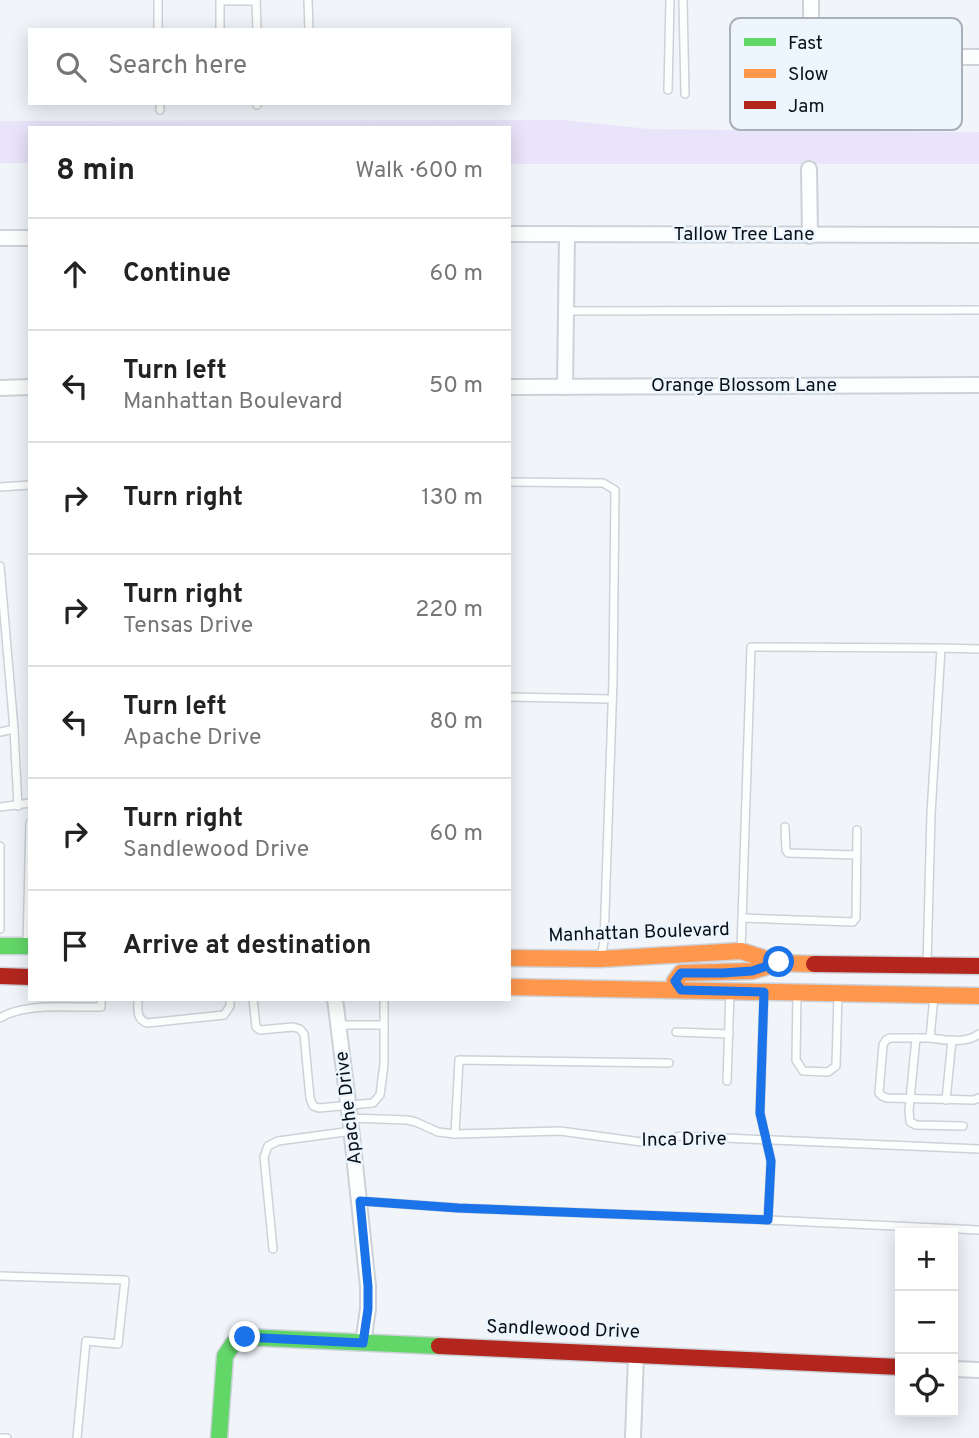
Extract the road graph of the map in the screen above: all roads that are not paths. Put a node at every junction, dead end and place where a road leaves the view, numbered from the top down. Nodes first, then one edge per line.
1 (158, 0) edge
2 (308, 0) edge
3 (670, 0) edge
4 (683, 0) edge
5 (811, 0) edge
6 (256, 1) edge
7 (811, 18) edge
8 (158, 28) edge
9 (220, 28) edge
10 (257, 28) edge
11 (309, 28) edge
12 (668, 90) dead end
13 (685, 94) dead end
14 (809, 169) dead end
15 (511, 234) edge
16 (567, 234) junction
17 (979, 235) edge
18 (810, 236) junction
19 (0, 238) edge
20 (28, 238) edge
21 (979, 310) edge
22 (566, 311) junction
23 (979, 385) edge
24 (28, 387) edge
25 (511, 387) edge
26 (565, 387) junction
27 (0, 388) edge
28 (511, 482) edge
29 (28, 485) edge
30 (0, 487) edge
31 (0, 566) edge
32 (941, 648) junction
33 (979, 649) edge
34 (511, 697) edge
35 (612, 699) junction
36 (14, 729) junction
37 (0, 732) edge
38 (28, 804) edge
39 (19, 806) junction
40 (0, 807) edge
41 (785, 827) dead end
42 (857, 830) dead end
43 (0, 846) edge
44 (856, 855) junction
45 (742, 918) junction
46 (0, 929) edge
47 (0, 946) edge
48 (28, 946) edge
49 (741, 951) junction
50 (511, 958) edge
51 (600, 959) junction
52 (779, 962) junction
53 (927, 965) junction
54 (979, 966) edge
55 (0, 976) edge
56 (28, 977) edge
57 (511, 981) edge
58 (511, 987) edge
59 (681, 990) junction
60 (730, 991) junction
61 (764, 992) junction
62 (797, 993) junction
63 (838, 993) junction
64 (934, 995) junction
65 (979, 996) edge
66 (101, 1001) edge
67 (138, 1001) edge
68 (230, 1001) edge
69 (253, 1001) edge
70 (335, 1001) edge
71 (384, 1001) edge
72 (0, 1018) edge
73 (338, 1025) junction
74 (384, 1025) junction
75 (677, 1032) dead end
76 (729, 1034) junction
77 (979, 1034) edge
78 (916, 1038) junction
79 (930, 1038) junction
80 (953, 1040) junction
81 (669, 1063) dead end
82 (727, 1081) dead end
83 (979, 1098) edge
84 (911, 1099) junction
85 (946, 1100) junction
86 (350, 1118) junction
87 (963, 1126) dead end
88 (455, 1134) junction
89 (766, 1140) junction
90 (979, 1149) edge
91 (360, 1201) junction
92 (768, 1220) junction
93 (979, 1230) edge
94 (273, 1249) dead end
95 (0, 1276) edge
96 (363, 1343) junction
97 (636, 1355) junction
98 (895, 1367) edge
99 (958, 1369) edge
100 (979, 1370) edge
101 (0, 1438) edge
102 (7, 1438) edge
103 (77, 1438) edge
104 (219, 1438) edge
105 (633, 1438) edge

1 - 8 lane
2 - 11 lane
3 - 12 lane
4 - 13 lane
5 - 7 street
6 - 9 lane
6 - 10 lane
14 - 18 street
15 - 16 street, Tallow Tree Lane
16 - 18 street, Tallow Tree Lane
16 - 22 street
17 - 18 street, Tallow Tree Lane
19 - 20 street
21 - 22 lane
22 - 26 street
23 - 26 street, Orange Blossom Lane
24 - 27 street
25 - 26 street, Orange Blossom Lane
28 - 35 lane
29 - 30 lane
31 - 36 lane
32 - 33 lane
32 - 45 lane
32 - 53 lane
34 - 35 lane
35 - 51 lane
36 - 37 lane
36 - 39 lane
38 - 39 lane
39 - 40 lane
41 - 44 lane
42 - 44 lane
43 - 46 lane
44 - 45 lane
45 - 49 lane
47 - 48 street
49 - 51 street, Manhattan Boulevard
49 - 52 street, Manhattan Boulevard
50 - 51 street, Manhattan Boulevard
51 - 57 street
52 - 53 street, Manhattan Boulevard
52 - 59 street
53 - 54 street, Manhattan Boulevard
53 - 64 street
55 - 56 street
58 - 59 street
59 - 60 street
60 - 61 street
60 - 76 lane
61 - 62 street
61 - 89 lane
62 - 63 street
62 - 63 lane
63 - 64 street
64 - 65 street
64 - 79 lane
66 - 72 lane
67 - 68 lane
69 - 86 lane
70 - 73 street, Apache Drive
71 - 74 lane
73 - 74 lane
73 - 86 street, Apache Drive
74 - 86 lane
75 - 76 lane
76 - 82 lane
77 - 80 lane
78 - 79 lane
78 - 84 lane
78 - 84 lane
79 - 80 lane
80 - 85 lane
81 - 88 lane
83 - 85 lane
84 - 85 lane
84 - 87 lane
86 - 88 lane, Inca Drive
86 - 91 street, Apache Drive
86 - 94 lane
88 - 89 lane, Inca Drive
89 - 90 lane, Inca Drive
89 - 92 lane
91 - 92 lane
91 - 96 street, Apache Drive
92 - 93 lane
95 - 103 lane
96 - 97 street, Sandlewood Drive
96 - 104 street, Sandlewood Drive
97 - 98 street, Sandlewood Drive
97 - 105 street
99 - 100 street
101 - 102 lane

